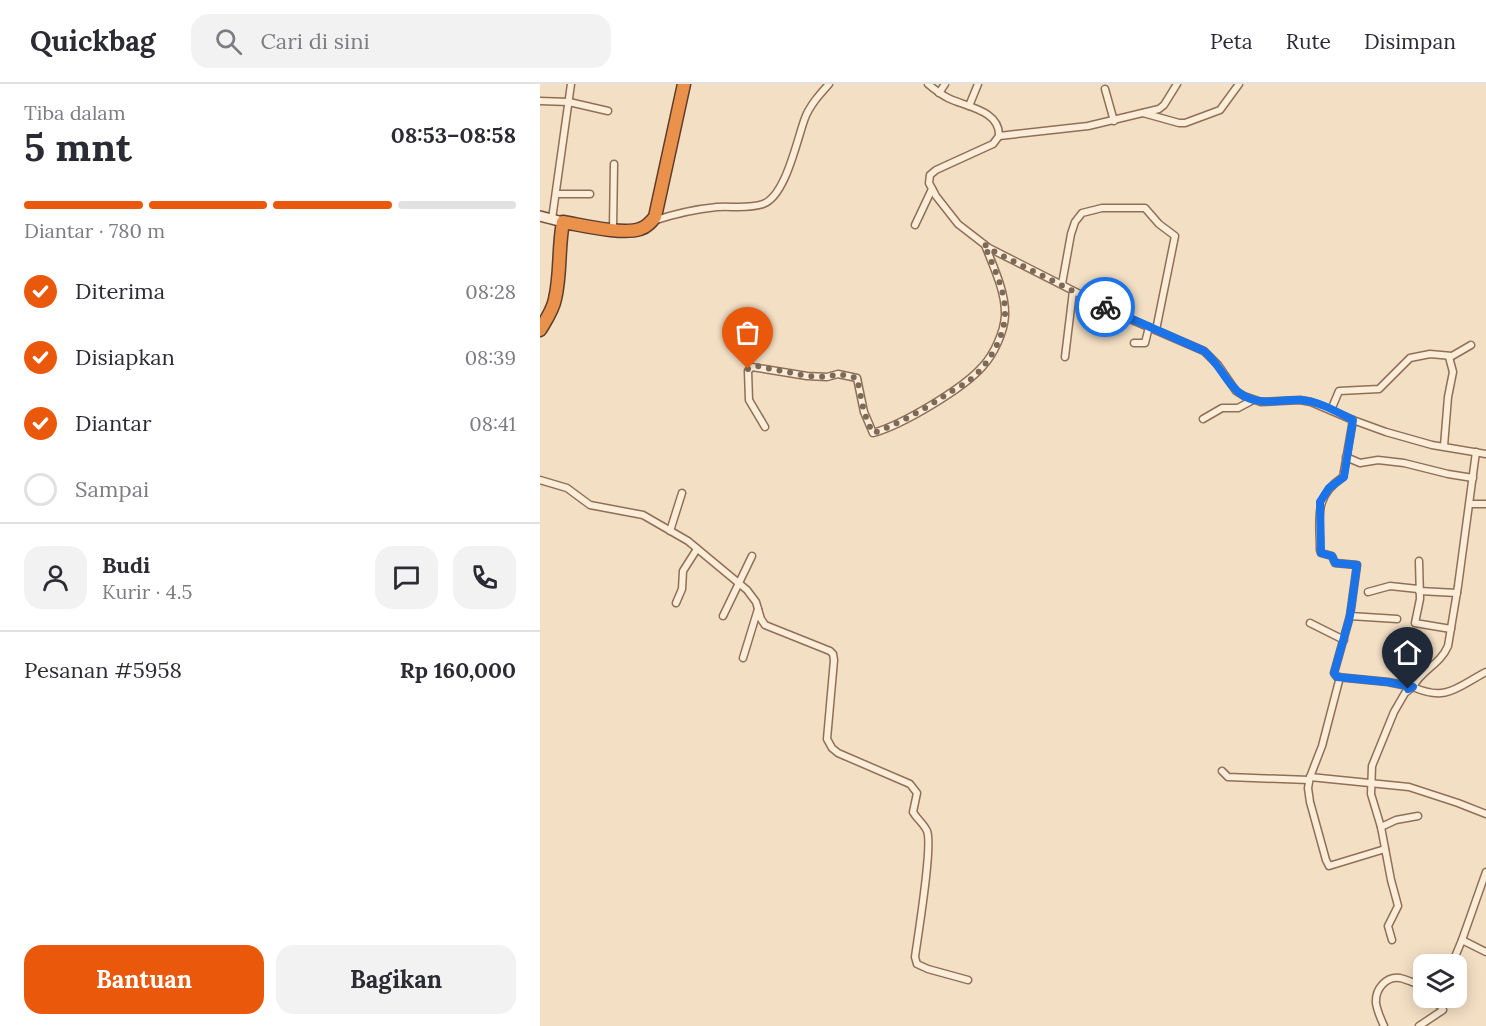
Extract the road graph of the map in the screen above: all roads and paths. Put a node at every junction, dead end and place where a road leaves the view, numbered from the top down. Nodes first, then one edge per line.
1 (572, 84) edge
2 (684, 84) edge
3 (829, 84) edge
4 (928, 84) edge
5 (945, 84) edge
6 (978, 84) edge
7 (1177, 84) edge
8 (1239, 84) edge
9 (1105, 89) dead end
10 (939, 93) junction
11 (540, 101) edge
12 (569, 102) junction
13 (969, 106) junction
14 (608, 111) dead end
15 (1142, 112) junction
16 (1114, 121) junction
17 (999, 136) junction
18 (614, 164) dead end
19 (932, 189) junction
20 (556, 194) junction
21 (590, 194) dead end
22 (540, 216) edge
23 (557, 221) junction
24 (651, 222) junction
25 (915, 225) dead end
26 (618, 230) junction
27 (984, 244) junction
28 (1062, 284) junction
29 (1073, 291) junction
30 (1149, 327) junction
31 (540, 330) edge
32 (1156, 330) junction
33 (1134, 343) dead end
34 (1471, 345) dead end
35 (1065, 357) dead end
36 (1449, 357) junction
37 (1253, 400) junction
38 (1331, 410) junction
39 (1203, 419) dead end
40 (1353, 420) junction
41 (765, 427) dead end
42 (1444, 446) junction
43 (1476, 452) junction
44 (1486, 454) edge
45 (1346, 457) junction
46 (1473, 478) junction
47 (540, 480) edge
48 (682, 493) dead end
49 (1470, 504) junction
50 (1486, 504) edge
51 (670, 531) junction
52 (698, 549) junction
53 (752, 556) dead end
54 (1419, 561) dead end
55 (740, 584) junction
56 (1419, 590) junction
57 (1368, 592) dead end
58 (1457, 593) junction
59 (676, 603) dead end
60 (758, 608) junction
61 (723, 616) dead end
62 (1350, 616) junction
63 (1397, 619) dead end
64 (1310, 623) dead end
65 (1451, 629) junction
66 (1344, 640) junction
67 (743, 658) dead end
68 (1486, 672) edge
69 (1340, 677) junction
70 (1413, 687) junction
71 (1222, 771) dead end
72 (1310, 778) junction
73 (1371, 782) junction
74 (1486, 814) edge
75 (1419, 816) dead end
76 (1381, 827) junction
77 (1385, 849) junction
78 (1486, 872) edge
79 (1392, 940) dead end
80 (1462, 940) junction
81 (1486, 952) edge
82 (1456, 954) edge
83 (968, 980) dead end
84 (1413, 982) edge
85 (1442, 1008) edge
86 (1384, 1026) edge
87 (1419, 1026) edge

1 - 12 street
2 - 24 highway
3 - 24 street
4 - 10 street
5 - 10 street
6 - 13 street
7 - 15 street
8 - 15 street
9 - 16 street
10 - 13 street
11 - 12 street
12 - 14 street
12 - 20 street
13 - 17 street
15 - 16 street
16 - 17 street
17 - 19 street
18 - 26 street
19 - 25 street
19 - 27 street
20 - 21 street
20 - 23 street
22 - 23 main road
23 - 26 highway
23 - 31 highway
24 - 26 highway
27 - 28 street
27 - 41 street
28 - 29 street
28 - 32 street
29 - 30 street
29 - 35 street
30 - 32 street
30 - 33 street
32 - 37 street
34 - 36 street
36 - 38 street
36 - 42 street
37 - 38 street
37 - 39 street
38 - 40 street
40 - 42 street
40 - 45 street
42 - 43 street
43 - 44 street
43 - 46 street
45 - 46 street
45 - 62 street
46 - 49 street
47 - 51 street
48 - 51 street
49 - 50 street
49 - 58 street
51 - 52 street
52 - 55 street
52 - 59 street
53 - 55 street
54 - 56 street
55 - 60 street
55 - 61 street
56 - 57 street
56 - 58 street
56 - 65 street
58 - 65 street
60 - 67 street
60 - 83 street
62 - 63 street
62 - 66 street
64 - 66 street
65 - 70 street
66 - 69 street
68 - 70 street
69 - 70 street
69 - 72 street
70 - 73 street
71 - 72 street
72 - 73 street
72 - 77 street
73 - 74 street
73 - 76 street
75 - 76 street
76 - 77 street
77 - 79 street
78 - 80 street
80 - 81 street
80 - 82 street
84 - 86 street
85 - 87 street

